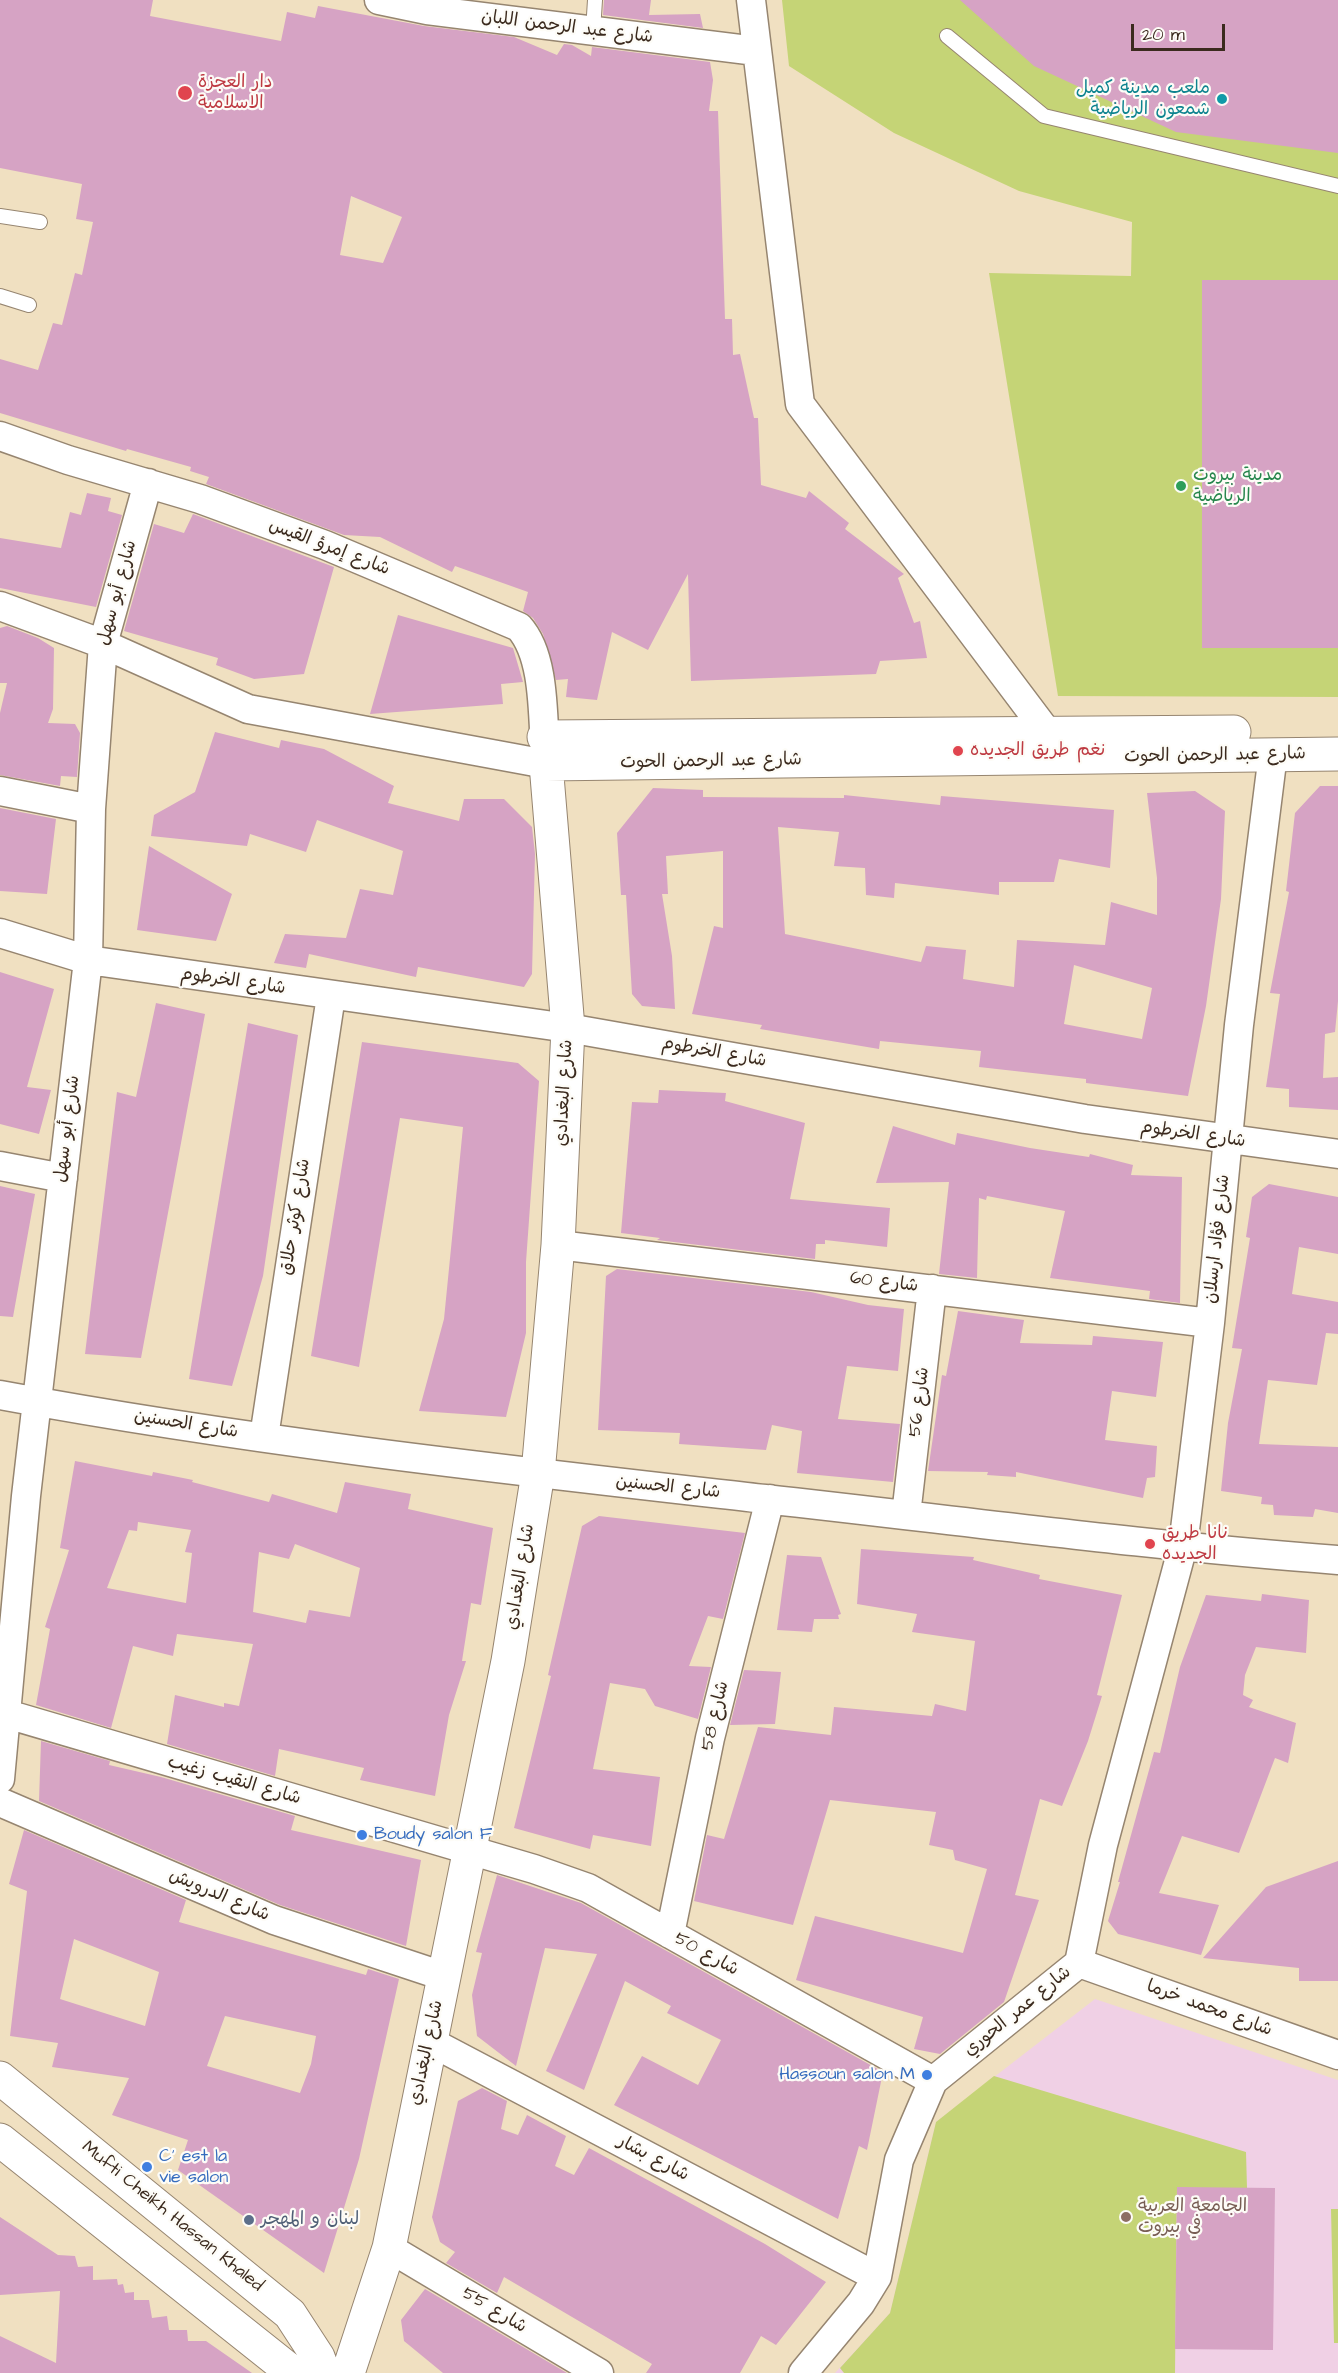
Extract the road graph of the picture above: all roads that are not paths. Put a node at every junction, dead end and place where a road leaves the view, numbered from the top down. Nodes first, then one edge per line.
1 (379, 0) edge
2 (595, 0) edge
3 (751, 0) edge
4 (593, 31) junction
5 (947, 36) dead end
6 (756, 51) junction
7 (1338, 186) edge
8 (0, 216) edge
9 (40, 222) dead end
10 (0, 296) edge
11 (29, 305) dead end
12 (0, 436) edge
13 (148, 483) junction
14 (0, 606) edge
15 (103, 644) junction
16 (1338, 731) edge
17 (1058, 746) junction
18 (545, 751) junction
19 (1273, 754) junction
20 (1338, 754) edge
21 (0, 790) edge
22 (91, 809) junction
23 (0, 933) edge
24 (88, 960) junction
25 (331, 996) junction
26 (568, 1028) junction
27 (1228, 1140) junction
28 (1338, 1154) edge
29 (0, 1166) edge
30 (63, 1178) junction
31 (558, 1245) junction
32 (932, 1289) junction
33 (1210, 1323) junction
34 (0, 1395) edge
35 (37, 1402) junction
36 (264, 1437) junction
37 (537, 1473) junction
38 (770, 1499) junction
39 (906, 1515) junction
40 (1183, 1546) junction
41 (1338, 1560) edge
42 (2, 1713) edge
43 (0, 1779) edge
44 (0, 1802) edge
45 (469, 1850) junction
46 (669, 1934) junction
47 (1079, 1963) junction
48 (443, 1976) junction
49 (429, 2041) junction
50 (1338, 2055) edge
51 (0, 2078) edge
52 (933, 2081) junction
53 (0, 2140) edge
54 (389, 2248) junction
55 (877, 2277) junction
56 (293, 2373) edge
57 (324, 2373) edge
58 (348, 2373) edge
59 (599, 2373) edge
60 (803, 2373) edge

1 - 4 street, شارع عبد الرحمن اللبان
2 - 4 lane
3 - 6 street
4 - 6 street, شارع عبد الرحمن اللبان
5 - 7 lane
6 - 17 street
8 - 9 lane
10 - 11 lane
12 - 13 street, شارع إمرؤ القيس
13 - 15 street, شارع أبو سهل
13 - 18 street, شارع إمرؤ القيس
14 - 15 street, شارع عبد الرحمن الحوت
15 - 18 street, شارع عبد الرحمن الحوت
15 - 22 street, شارع أبو سهل
16 - 17 street, شارع عبد الرحمن الحوت
17 - 18 street, شارع عبد الرحمن الحوت
17 - 19 street, شارع عبد الرحمن الحوت
18 - 26 street, شارع البغدادي
19 - 20 street, شارع عبد الرحمن الحوت
19 - 27 street, شارع فؤاد ارسلان
21 - 22 street
22 - 24 street, شارع أبو سهل
23 - 24 street, شارع الخرطوم
24 - 25 street, شارع الخرطوم
24 - 30 street, شارع أبو سهل
25 - 26 street, شارع الخرطوم
25 - 36 street, شارع كوثر حلاق
26 - 27 street, شارع الخرطوم
26 - 31 street, شارع البغدادي
27 - 28 street, شارع الخرطوم
27 - 33 street, شارع فؤاد ارسلان
29 - 30 street
30 - 35 street, شارع أبو سهل
31 - 32 street, شارع 60
31 - 37 street, شارع البغدادي
32 - 33 street, شارع 60
32 - 39 street, شارع 56
33 - 40 street, شارع فؤاد ارسلان
34 - 35 street, شارع الحسنين
35 - 36 street, شارع الحسنين
35 - 42 street, شارع أبو سهل
36 - 37 street, شارع الحسنين
37 - 38 street, شارع الحسنين
37 - 45 street, شارع البغدادي
38 - 39 street, شارع الحسنين
38 - 46 street, شارع 58
39 - 40 street, شارع الحسنين
40 - 41 street, شارع الحسنين
40 - 47 street, شارع عمر الحوري
42 - 43 street, شارع أبو سهل
42 - 45 street, شارع النقيب زغيب
44 - 48 street, شارع الدرويش
45 - 46 street, شارع 50
45 - 48 street, شارع البغدادي
46 - 52 street, شارع 50
47 - 50 street, شارع محمد خرما
47 - 52 street, شارع عمر الحوري
48 - 49 street, شارع البغدادي
49 - 54 street, شارع البغدادي
49 - 55 street, شارع بشار
51 - 57 street, Mufti Cheikh Hassan Khaled
52 - 55 street, شارع عمر الحوري
53 - 56 street
54 - 58 street, شارع البغدادي
54 - 59 street, شارع 55
55 - 60 street, شارع عمر الحوري

